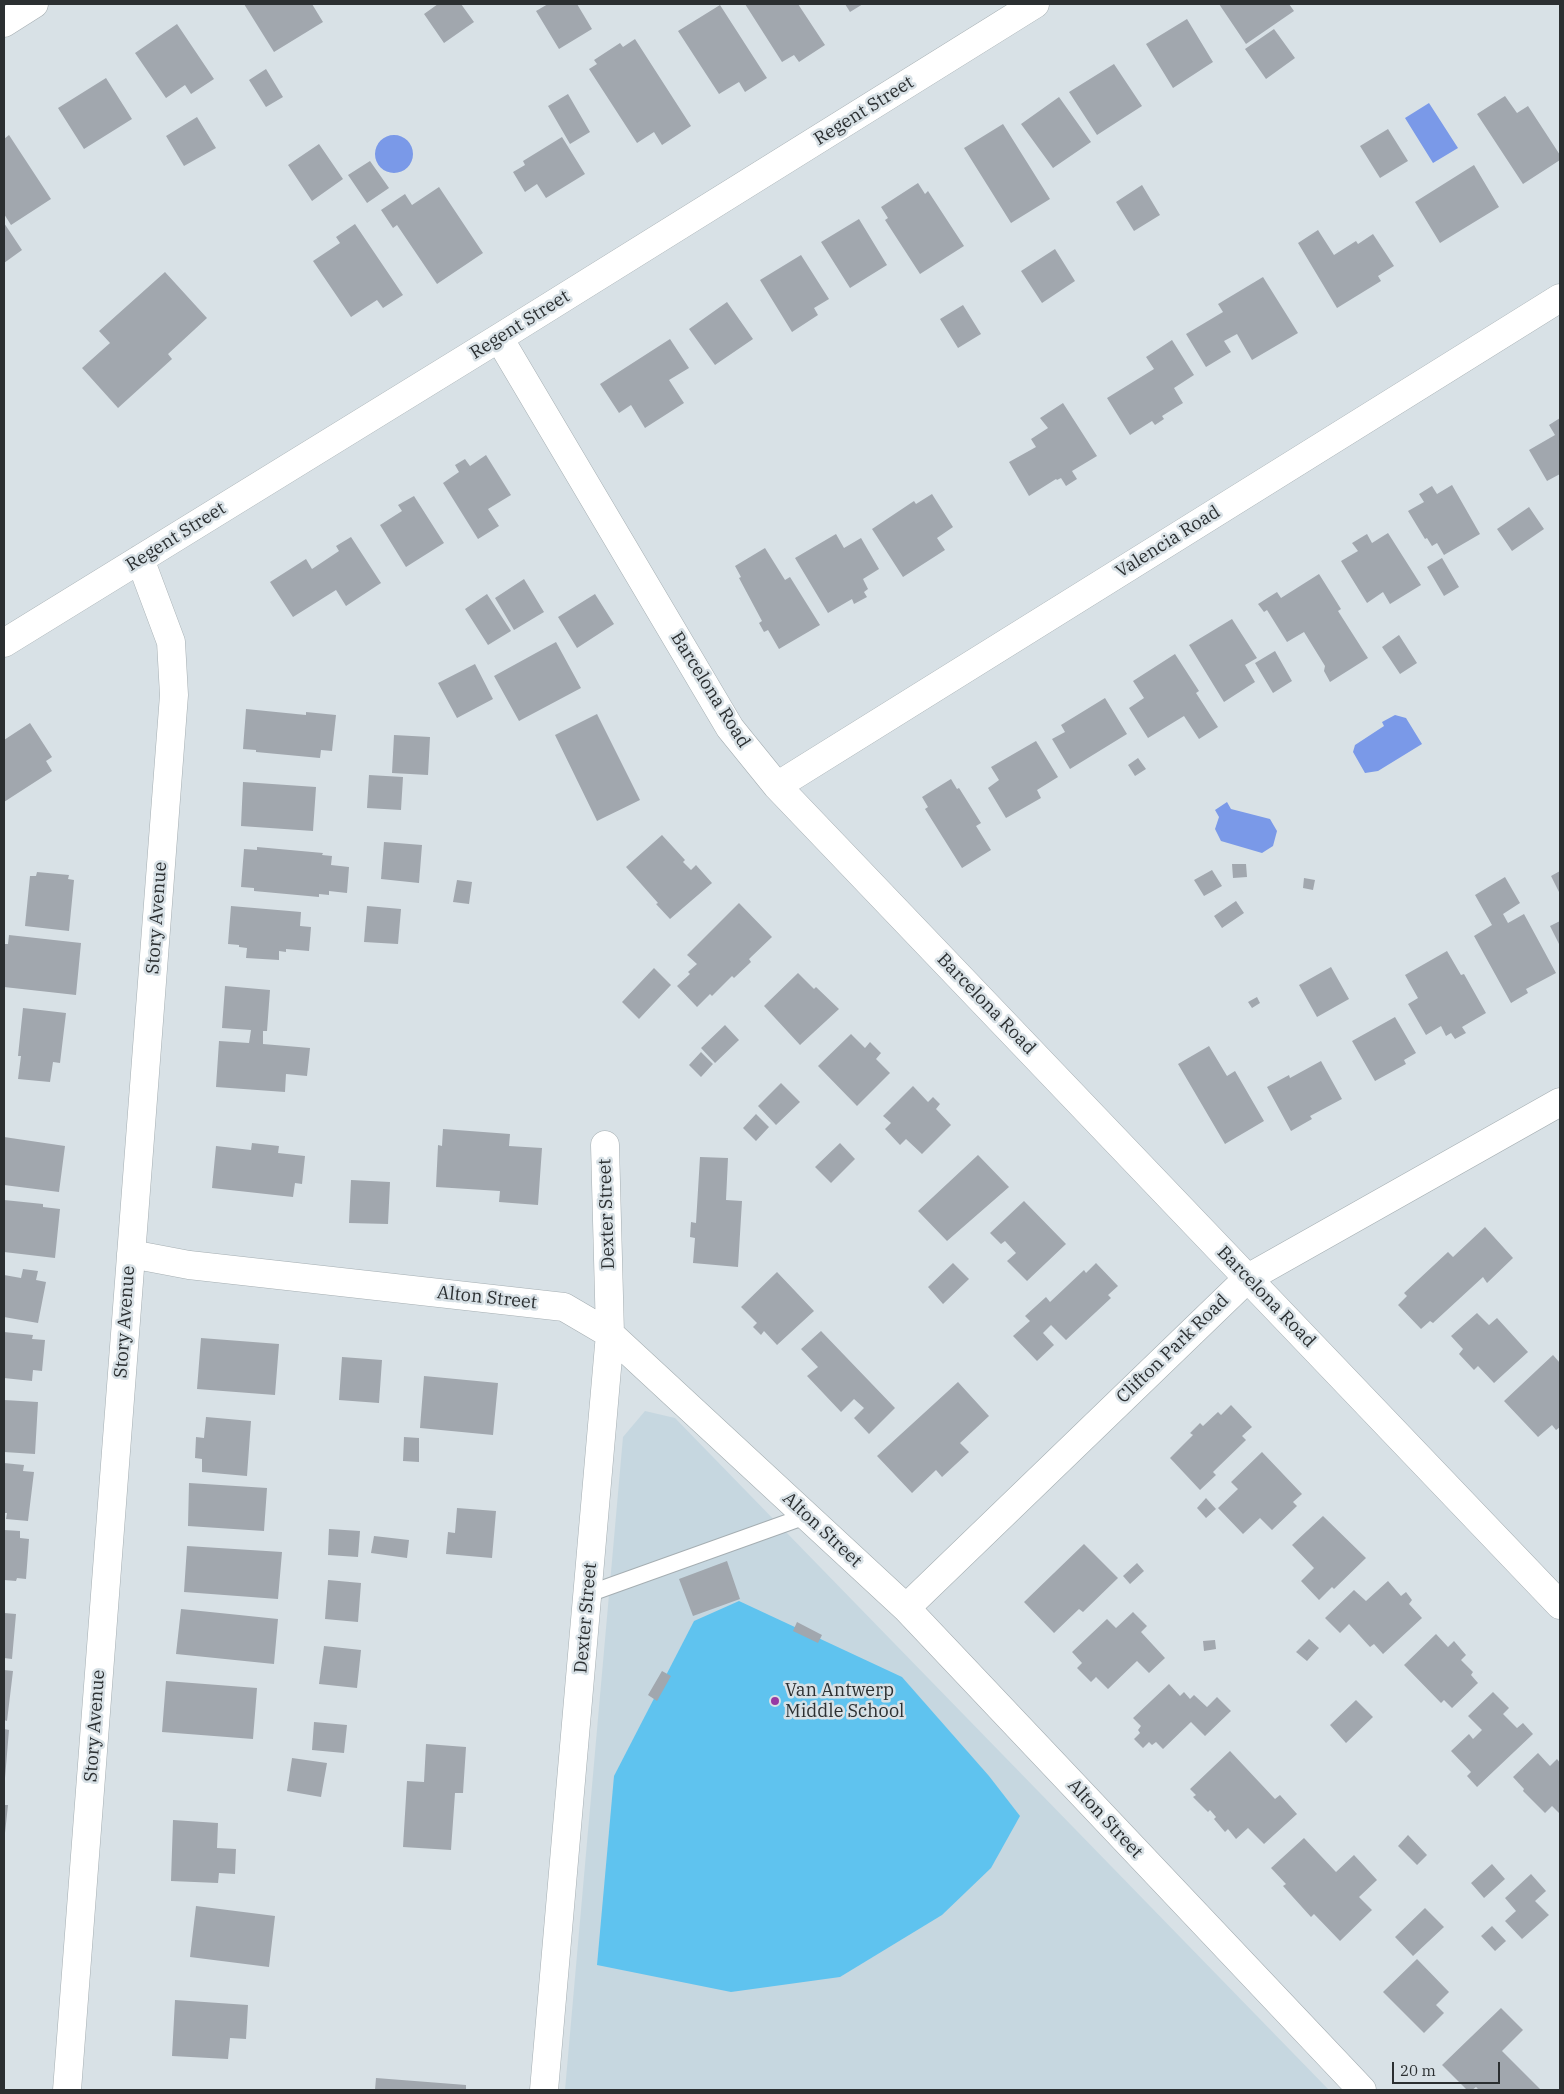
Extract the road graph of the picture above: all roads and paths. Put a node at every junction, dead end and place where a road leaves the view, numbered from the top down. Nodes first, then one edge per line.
1 (34, 4) edge
2 (1036, 4) edge
3 (4, 23) edge
4 (1560, 298) edge
5 (499, 338) junction
6 (140, 559) junction
7 (4, 643) edge
8 (777, 786) junction
9 (1560, 1102) edge
10 (605, 1145) dead end
11 (131, 1254) junction
12 (1248, 1278) junction
13 (610, 1334) junction
14 (806, 1516) junction
15 (588, 1594) junction
16 (1560, 1605) edge
17 (906, 1608) junction
18 (67, 2090) edge
19 (544, 2090) edge
20 (1362, 2090) edge

1 - 3 street
2 - 5 street, Regent Street
4 - 8 street, Valencia Road
5 - 6 street, Regent Street
5 - 8 street, Barcelona Road
6 - 7 street, Regent Street
6 - 11 street, Story Avenue
8 - 12 street, Barcelona Road
9 - 12 street, Clifton Park Road
10 - 13 street, Dexter Street
11 - 13 street, Alton Street
11 - 18 street, Story Avenue
12 - 16 street, Barcelona Road
12 - 17 street, Clifton Park Road
13 - 14 street, Alton Street
13 - 15 street, Dexter Street
14 - 15 lane
14 - 17 street, Alton Street
15 - 19 street, Dexter Street
17 - 20 street, Alton Street

